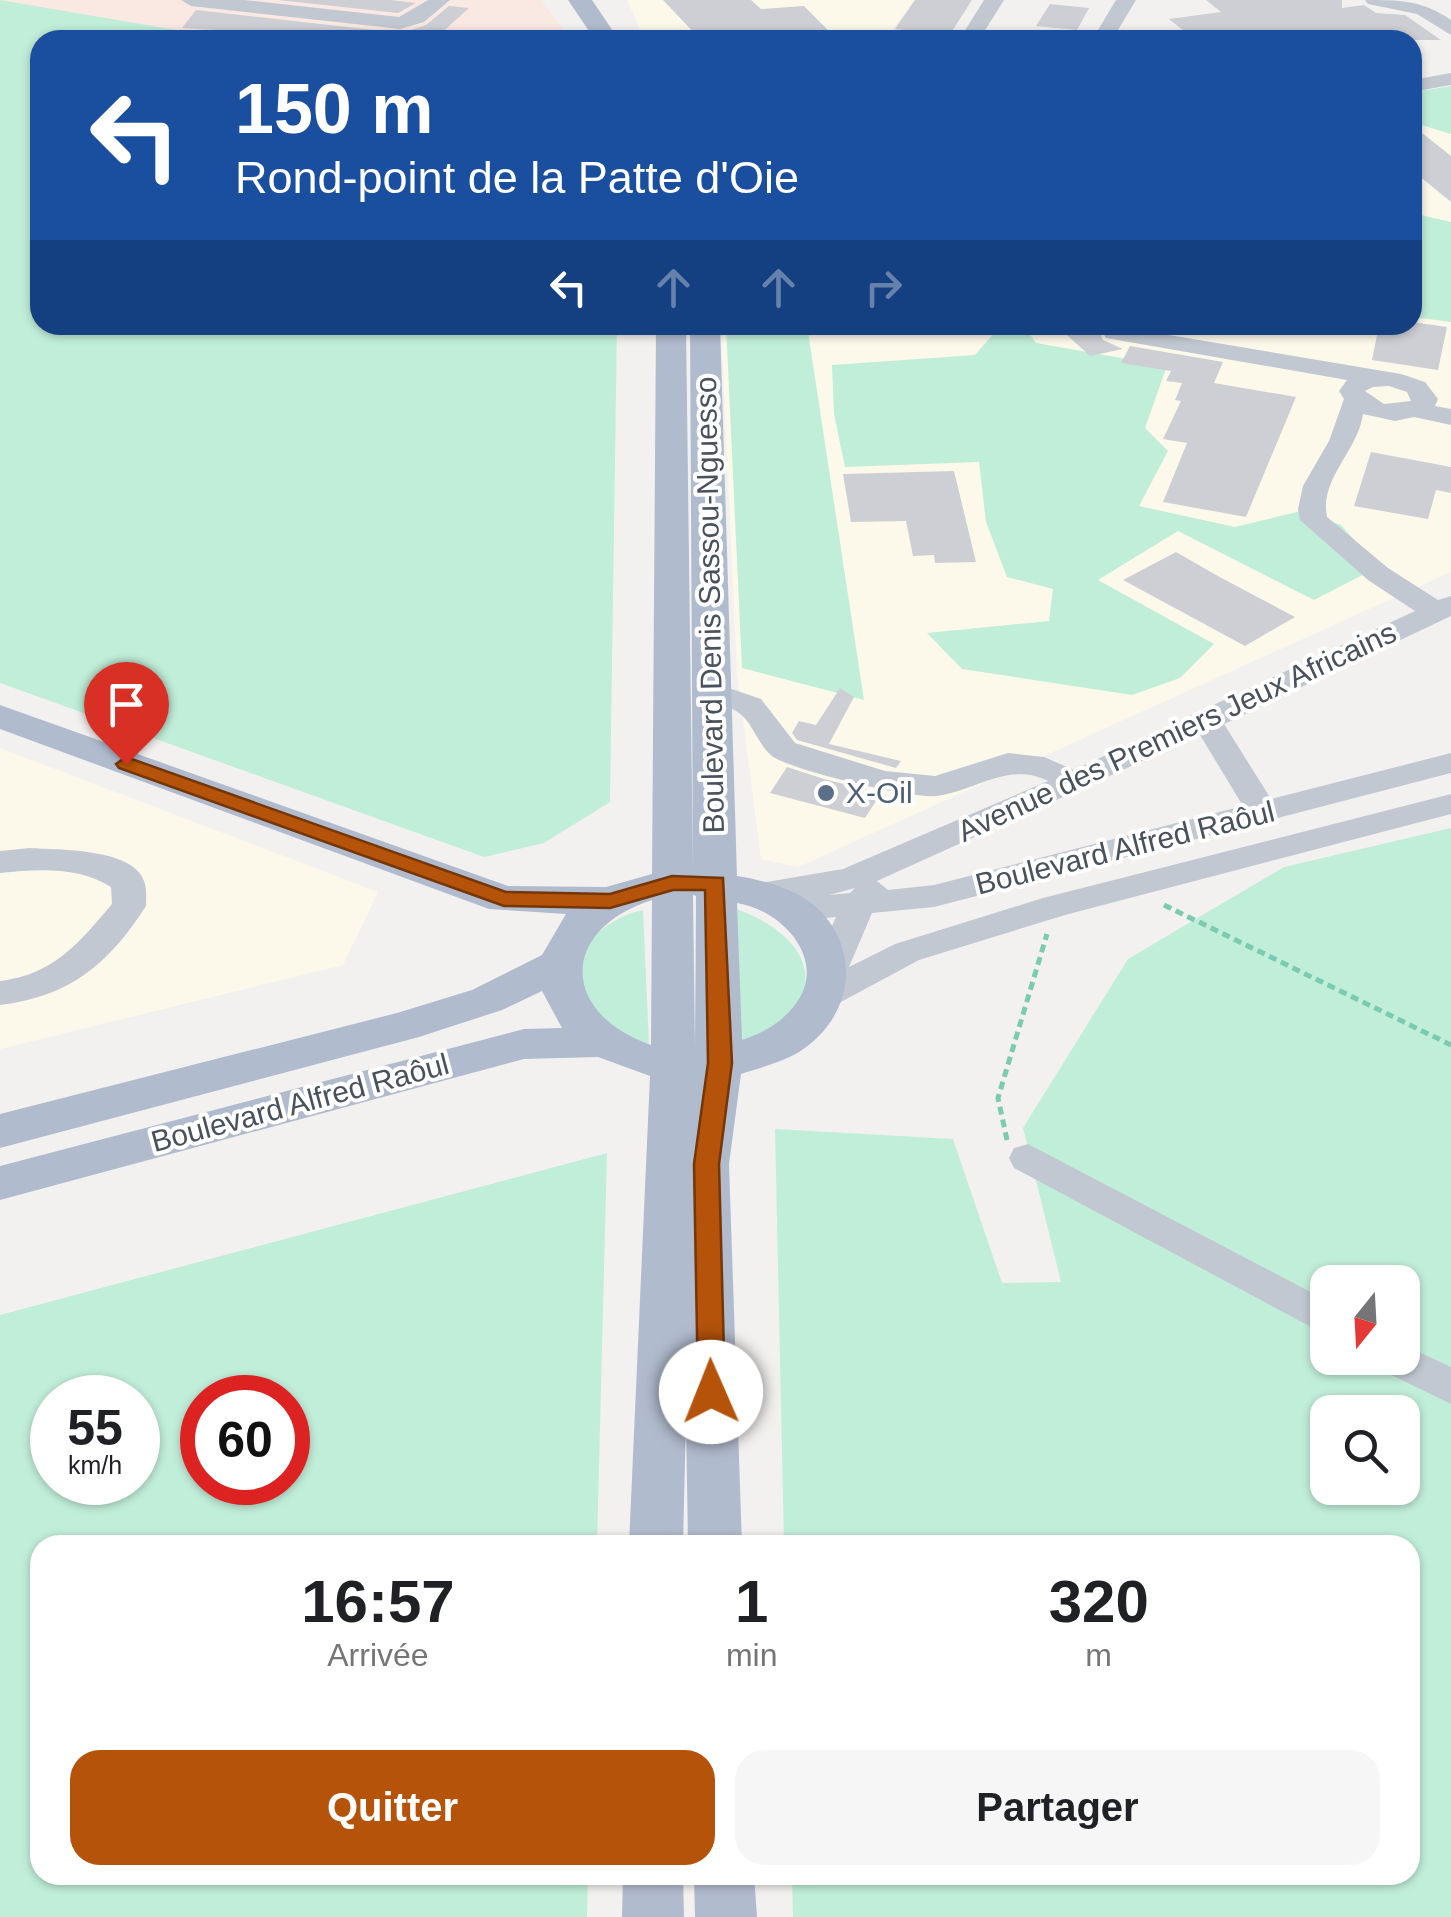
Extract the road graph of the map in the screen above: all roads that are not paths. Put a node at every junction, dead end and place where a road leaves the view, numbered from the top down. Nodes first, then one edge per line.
1 (191, 0) edge
2 (440, 0) edge
3 (580, 0) edge
4 (608, 0) edge
5 (994, 0) edge
6 (1126, 0) edge
7 (1375, 0) edge
8 (1451, 29) edge
9 (600, 30) edge
10 (628, 30) edge
11 (975, 30) edge
12 (1108, 30) edge
13 (1451, 79) edge
14 (1422, 84) edge
15 (671, 335) edge
16 (705, 335) edge
17 (1126, 335) edge
18 (1270, 360) junction
19 (1380, 378) junction
20 (1356, 400) junction
21 (1405, 412) junction
22 (1451, 417) edge
23 (1347, 430) junction
24 (1443, 609) edge
25 (714, 692) junction
26 (0, 716) edge
27 (1207, 722) junction
28 (1451, 764) edge
29 (1074, 782) junction
30 (1451, 804) edge
31 (1264, 813) junction
32 (903, 857) junction
33 (0, 862) edge
34 (672, 883) junction
35 (716, 883) junction
36 (504, 899) junction
37 (610, 901) junction
38 (778, 902) junction
39 (859, 904) junction
40 (562, 954) junction
41 (829, 981) junction
42 (0, 993) edge
43 (603, 1042) junction
44 (720, 1063) junction
45 (673, 1064) junction
46 (0, 1131) edge
47 (1028, 1158) road end
48 (0, 1183) edge
49 (1310, 1310) edge
50 (1420, 1371) edge
51 (1451, 1387) edge
52 (656, 1535) edge
53 (715, 1535) edge
54 (653, 1885) edge
55 (724, 1885) edge
56 (653, 1917) edge
57 (726, 1917) edge

1 - 2 street
3 - 9 main road
4 - 10 main road
5 - 11 street
6 - 12 street
7 - 8 street
13 - 14 street
15 - 34 main road, Boulevard Denis Sassou-Nguesso
16 - 25 main road, Boulevard Denis Sassou-Nguesso
17 - 18 street
18 - 19 street
18 - 20 street
19 - 20 street
19 - 21 street
20 - 21 street
20 - 23 street
21 - 22 street
21 - 23 street
23 - 24 street
24 - 27 street, Avenue des Premiers Jeux Africains
25 - 29 street
25 - 35 main road, Boulevard Denis Sassou-Nguesso
26 - 36 main road
27 - 29 street, Avenue des Premiers Jeux Africains
27 - 31 street
28 - 31 street, Boulevard Alfred Raôul
29 - 32 street, Avenue des Premiers Jeux Africains
30 - 41 street, Boulevard Alfred Raôul
31 - 39 street, Boulevard Alfred Raôul
32 - 38 street, Avenue des Premiers Jeux Africains
32 - 39 street, Avenue des Premiers Jeux Africains
33 - 42 street
34 - 35 main road
34 - 37 main road
34 - 45 main road, Boulevard Denis Sassou-Nguesso
35 - 38 main road
35 - 44 main road, Boulevard Denis Sassou-Nguesso
36 - 37 main road
36 - 40 main road
37 - 40 main road, Boulevard Alfred Raôul
38 - 39 street, Boulevard Alfred Raôul
38 - 41 main road
39 - 41 street, Avenue des Premiers Jeux Africains
40 - 43 main road
40 - 46 main road, Boulevard Alfred Raôul
41 - 44 main road
43 - 45 main road
43 - 48 main road, Boulevard Alfred Raôul
44 - 45 main road
44 - 53 main road, Boulevard Denis Sassou-Nguesso
45 - 52 main road, Boulevard Denis Sassou-Nguesso
47 - 49 street
50 - 51 street
54 - 56 main road
55 - 57 main road

